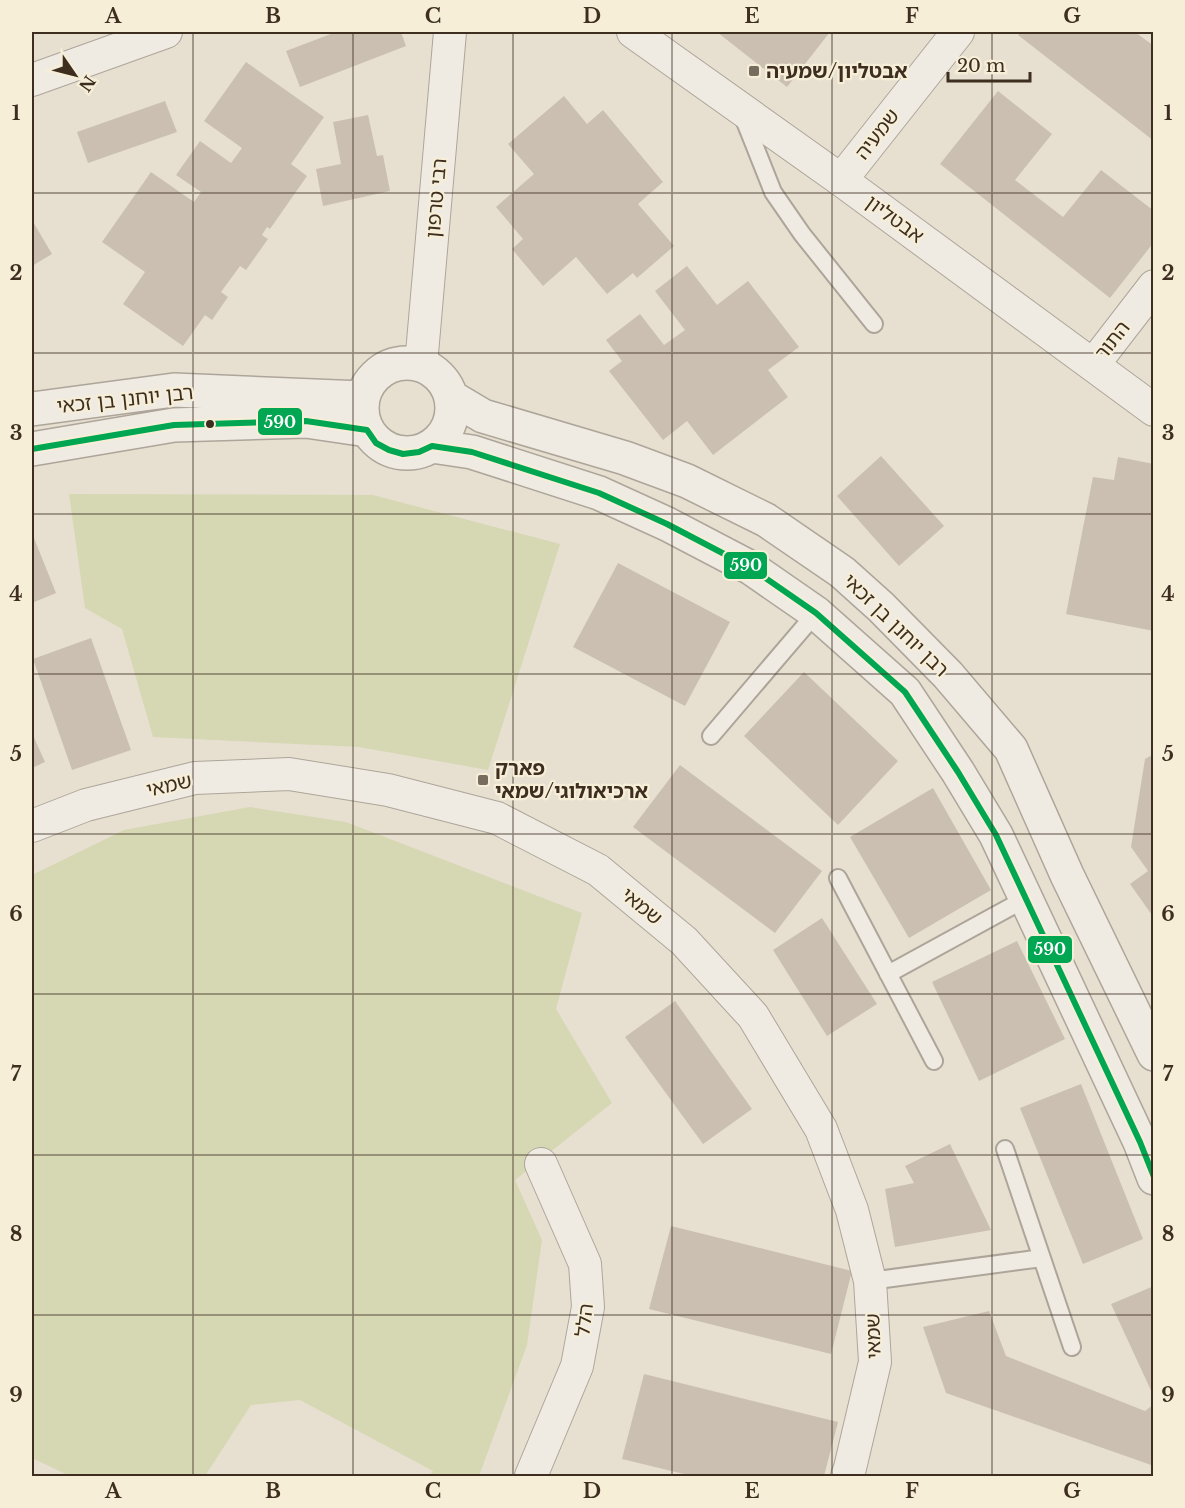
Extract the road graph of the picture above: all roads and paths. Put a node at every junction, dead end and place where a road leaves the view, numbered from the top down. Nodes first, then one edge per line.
1 (166, 32) edge
2 (450, 32) edge
3 (633, 32) edge
4 (958, 32) edge
5 (32, 80) edge
6 (740, 107) junction
7 (841, 180) junction
8 (1154, 286) edge
9 (874, 324) dead end
10 (421, 365) junction
11 (1093, 365) junction
12 (451, 397) junction
13 (362, 398) junction
14 (32, 409) edge
15 (1154, 410) edge
16 (367, 430) junction
17 (432, 446) junction
18 (32, 449) edge
19 (816, 613) junction
20 (711, 736) dead end
21 (32, 826) edge
22 (838, 878) dead end
23 (1025, 899) junction
24 (888, 974) junction
25 (1154, 1054) edge
26 (934, 1061) dead end
27 (1147, 1138) edge
28 (1005, 1149) dead end
29 (541, 1164) dead end
30 (1154, 1178) edge
31 (1042, 1258) junction
32 (870, 1281) junction
33 (1072, 1347) dead end
34 (531, 1476) edge
35 (847, 1476) edge

1 - 5 street
2 - 10 street, רבי טרפון
3 - 6 street, אבטליון
4 - 7 street, שמעיה
6 - 7 street, אבטליון
6 - 9 lane
7 - 11 street, אבטליון
8 - 11 street, התור
10 - 12 street
10 - 13 street
11 - 15 street, אבטליון
12 - 17 street
12 - 25 street, רבן יוחנן בן זכאי
13 - 14 street, רבן יוחנן בן זכאי
13 - 16 street
16 - 17 street
16 - 18 street, רבן יוחנן בן זכאי
17 - 19 street
19 - 20 lane
19 - 23 street
21 - 32 street, שמאי
22 - 24 lane
23 - 24 lane
23 - 27 street
24 - 26 lane
27 - 30 street
28 - 31 lane
29 - 34 street, הלל
31 - 32 lane
31 - 33 lane
32 - 35 street, שמאי

